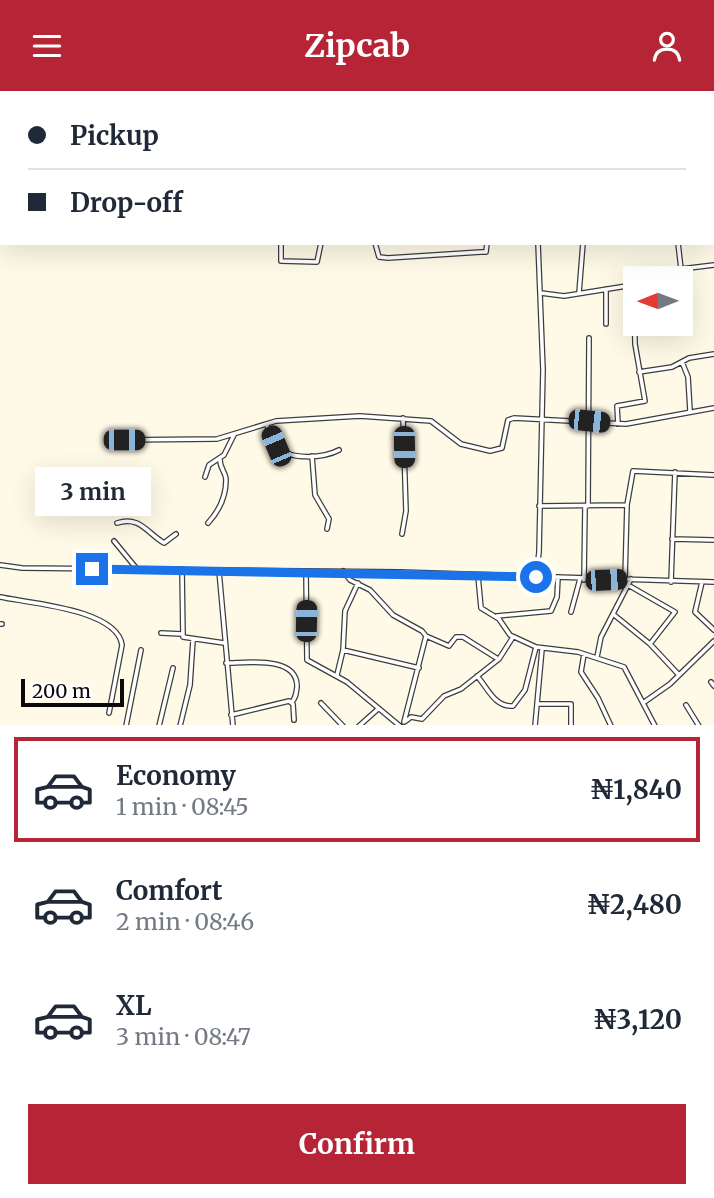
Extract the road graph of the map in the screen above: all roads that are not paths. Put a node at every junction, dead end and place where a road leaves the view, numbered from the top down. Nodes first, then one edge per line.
1 (281, 245) edge
2 (321, 245) edge
3 (376, 245) edge
4 (487, 245) edge
5 (538, 245) edge
6 (583, 245) edge
7 (677, 245) edge
8 (714, 265) edge
9 (681, 266) edge
10 (693, 268) edge
11 (623, 287) edge
12 (606, 289) junction
13 (541, 293) junction
14 (577, 294) junction
15 (606, 324) dead end
16 (636, 336) edge
17 (589, 338) dead end
18 (714, 354) edge
19 (682, 362) junction
20 (639, 372) junction
21 (714, 408) edge
22 (690, 411) junction
23 (403, 418) junction
24 (543, 419) junction
25 (589, 421) junction
26 (618, 424) junction
27 (267, 425) junction
28 (234, 435) junction
29 (118, 440) dead end
30 (340, 450) dead end
31 (312, 456) junction
32 (220, 458) junction
33 (675, 472) junction
34 (714, 475) edge
35 (205, 477) dead end
36 (627, 505) junction
37 (539, 506) junction
38 (587, 506) junction
39 (117, 523) dead end
40 (208, 523) dead end
41 (327, 529) dead end
42 (176, 534) dead end
43 (402, 534) dead end
44 (672, 539) junction
45 (714, 540) edge
46 (114, 541) dead end
47 (0, 565) edge
48 (137, 569) junction
49 (182, 569) junction
50 (219, 571) junction
51 (343, 571) junction
52 (306, 572) junction
53 (478, 576) junction
54 (536, 577) junction
55 (558, 577) junction
56 (625, 579) junction
57 (631, 579) junction
58 (582, 580) junction
59 (671, 582) junction
60 (702, 582) junction
61 (714, 582) edge
62 (358, 583) junction
63 (628, 585) junction
64 (0, 597) edge
65 (571, 612) dead end
66 (613, 614) junction
67 (495, 617) junction
68 (714, 630) edge
69 (161, 633) dead end
70 (182, 634) junction
71 (426, 636) junction
72 (513, 637) junction
73 (193, 640) junction
74 (714, 641) edge
75 (224, 643) junction
76 (650, 644) junction
77 (536, 647) junction
78 (542, 649) junction
79 (141, 650) dead end
80 (343, 650) junction
81 (584, 653) junction
82 (597, 656) junction
83 (499, 659) junction
84 (226, 663) junction
85 (419, 668) junction
86 (173, 669) dead end
87 (337, 675) junction
88 (679, 675) junction
89 (477, 676) junction
90 (292, 702) junction
91 (321, 703) dead end
92 (643, 703) junction
93 (537, 704) junction
94 (686, 705) dead end
95 (378, 709) junction
96 (109, 713) dead end
97 (231, 715) junction
98 (295, 720) dead end
99 (418, 720) junction
100 (402, 724) edge
101 (125, 725) edge
102 (159, 725) edge
103 (180, 725) edge
104 (233, 725) edge
105 (342, 725) edge
106 (360, 725) edge
107 (420, 725) edge
108 (535, 725) edge
109 (571, 725) edge
110 (611, 725) edge
111 (654, 725) edge
112 (698, 725) edge

1 - 2 street
3 - 4 street
5 - 13 street
6 - 14 street
7 - 9 street
8 - 10 street
11 - 12 street
12 - 14 street
12 - 15 street
13 - 14 street
13 - 24 street
16 - 20 street
17 - 25 street
18 - 19 street
19 - 20 street
19 - 22 street
20 - 26 street
21 - 22 street
22 - 26 street
23 - 24 street
23 - 27 street
23 - 43 street
24 - 25 street
24 - 37 street
25 - 26 street
25 - 38 street
27 - 28 street
27 - 31 street
28 - 29 street
28 - 32 street
30 - 31 street
31 - 41 street
32 - 35 street
32 - 40 street
33 - 34 street
33 - 36 street
33 - 44 street
36 - 38 street
36 - 56 street
37 - 38 street
37 - 54 street
38 - 58 street
39 - 42 street
44 - 45 street
44 - 59 street
46 - 48 street
47 - 48 street
48 - 49 street
49 - 50 street
49 - 70 street
50 - 52 street
50 - 75 street
51 - 52 street
51 - 53 street
51 - 62 street
52 - 87 street
53 - 54 street
53 - 67 street
54 - 55 street
55 - 58 street
55 - 67 street
56 - 57 street
56 - 58 street
57 - 59 street
57 - 63 street
58 - 65 street
59 - 60 street
60 - 61 street
60 - 68 street
62 - 71 street
62 - 80 street
63 - 66 street
63 - 76 street
64 - 96 street
66 - 76 street
66 - 82 street
67 - 72 street
69 - 70 street
70 - 73 street
71 - 83 street
71 - 85 street
72 - 77 street
72 - 83 street
73 - 75 street
73 - 103 street
74 - 88 street
75 - 84 street
76 - 88 street
77 - 78 street
77 - 89 street
78 - 81 street
78 - 93 street
79 - 101 street
80 - 85 street
80 - 87 street
81 - 82 street
81 - 110 street
82 - 92 street
83 - 89 street
84 - 90 street
84 - 97 street
85 - 100 street
86 - 102 street
87 - 95 street
88 - 92 street
89 - 99 street
90 - 97 street
90 - 98 street
91 - 105 street
92 - 111 street
93 - 108 street
93 - 109 street
94 - 112 street
95 - 100 street
95 - 106 street
97 - 104 street
99 - 100 street
99 - 107 street

